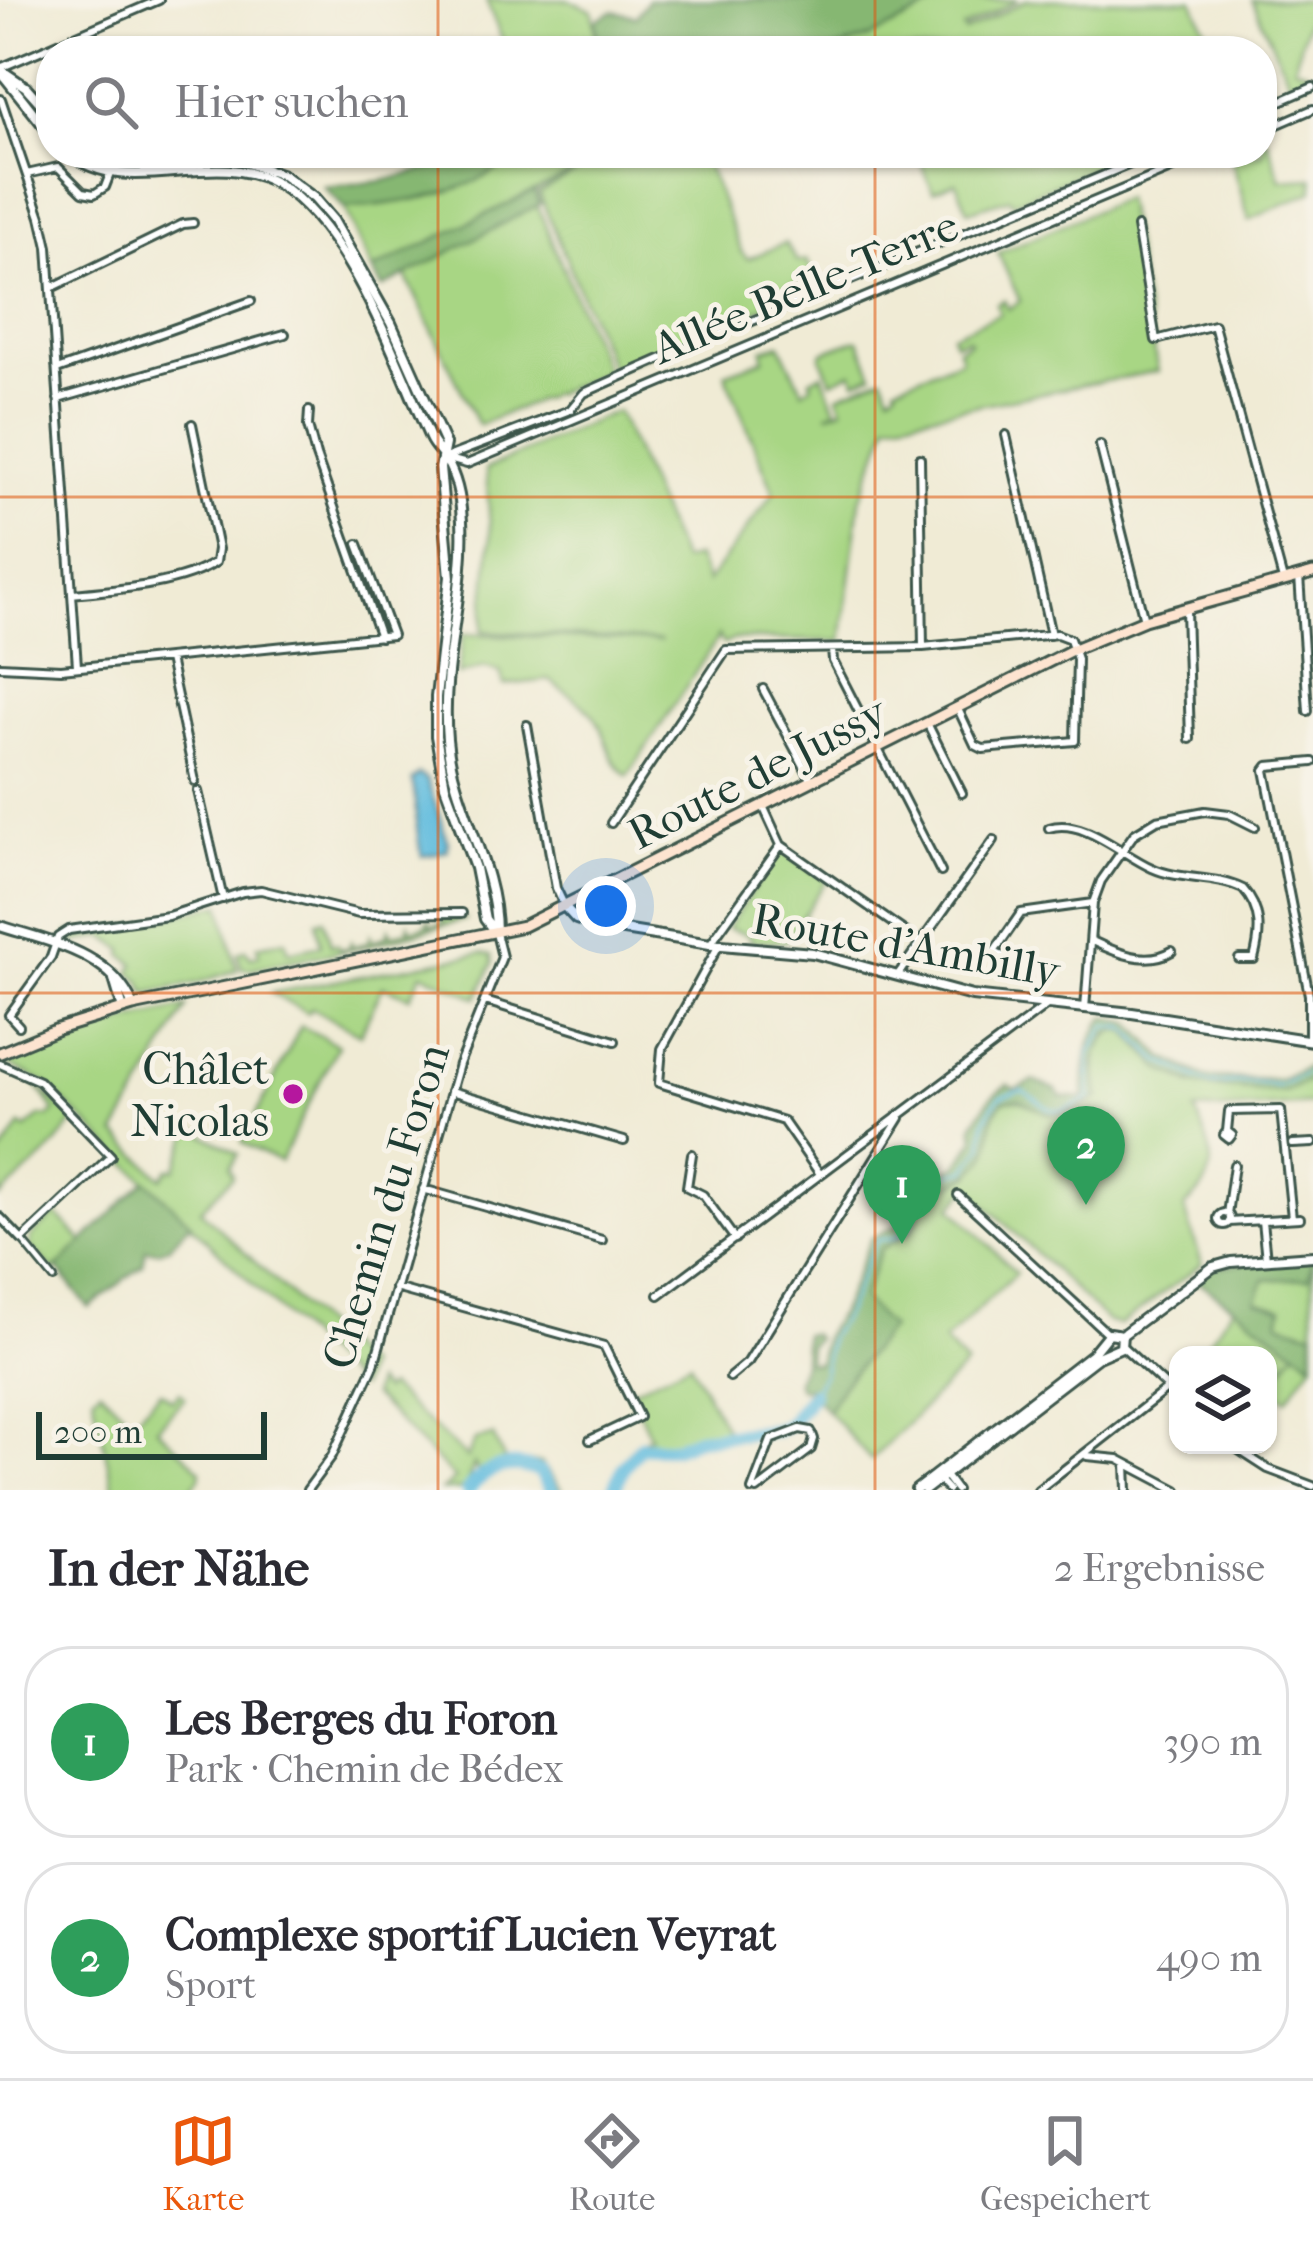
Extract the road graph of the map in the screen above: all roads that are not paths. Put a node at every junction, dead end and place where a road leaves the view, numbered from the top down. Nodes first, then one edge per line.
1 (159, 0) edge
2 (77, 36) edge
3 (36, 54) edge
4 (0, 70) edge
5 (1313, 87) edge
6 (36, 98) edge
7 (1, 99) edge
8 (1277, 103) edge
9 (1313, 109) edge
10 (36, 116) edge
11 (1277, 124) edge
12 (54, 168) edge
13 (59, 168) edge
14 (94, 168) edge
15 (111, 168) edge
16 (267, 168) edge
17 (1121, 168) edge
18 (1173, 168) edge
19 (27, 174) junction
20 (110, 174) junction
21 (194, 223) dead end
22 (1137, 227) dead end
23 (51, 288) junction
24 (251, 301) dead end
25 (285, 334) dead end
26 (56, 370) junction
27 (58, 399) junction
28 (309, 411) dead end
29 (192, 424) dead end
30 (1006, 435) dead end
31 (1100, 445) dead end
32 (445, 458) junction
33 (920, 458) dead end
34 (358, 544) dead end
35 (1313, 572) edge
36 (1299, 576) junction
37 (1282, 580) junction
38 (71, 594) junction
39 (1185, 607) junction
40 (1144, 620) junction
41 (1051, 634) junction
42 (380, 637) junction
43 (923, 647) junction
44 (1074, 649) junction
45 (832, 650) junction
46 (169, 659) junction
47 (0, 666) edge
48 (76, 666) junction
49 (763, 689) dead end
50 (956, 706) junction
51 (1308, 710) dead end
52 (926, 722) junction
53 (527, 725) dead end
54 (1190, 739) dead end
55 (877, 747) junction
56 (1313, 762) edge
57 (195, 781) dead end
58 (812, 781) junction
59 (198, 791) dead end
60 (962, 793) dead end
61 (763, 806) junction
62 (611, 823) dead end
63 (1256, 827) dead end
64 (1049, 828) dead end
65 (994, 840) dead end
66 (781, 845) junction
67 (1121, 852) junction
68 (940, 872) dead end
69 (223, 899) junction
70 (1093, 903) junction
71 (565, 907) junction
72 (462, 913) dead end
73 (0, 926) edge
74 (496, 933) junction
75 (1092, 941) junction
76 (921, 943) junction
77 (56, 944) junction
78 (714, 945) junction
79 (1172, 951) dead end
80 (1239, 959) dead end
81 (1011, 960) dead end
82 (897, 976) junction
83 (485, 1001) junction
84 (1047, 1005) junction
85 (129, 1008) junction
86 (1085, 1009) junction
87 (19, 1026) dead end
88 (615, 1041) dead end
89 (1311, 1041) edge
90 (0, 1054) edge
91 (0, 1064) edge
92 (451, 1091) junction
93 (902, 1114) junction
94 (1227, 1131) dead end
95 (623, 1141) dead end
96 (1313, 1143) edge
97 (1293, 1144) dead end
98 (692, 1154) dead end
99 (1234, 1166) dead end
100 (820, 1174) junction
101 (423, 1190) junction
102 (958, 1195) dead end
103 (0, 1217) edge
104 (1262, 1220) junction
105 (735, 1239) junction
106 (22, 1240) junction
107 (602, 1240) dead end
108 (1313, 1256) edge
109 (1266, 1259) junction
110 (54, 1279) dead end
111 (395, 1288) junction
112 (659, 1295) dead end
113 (1123, 1335) junction
114 (1107, 1336) junction
115 (1117, 1348) junction
116 (730, 1377) dead end
117 (1168, 1388) joint
118 (590, 1440) dead end
119 (1245, 1454) edge
120 (1083, 1456) junction
121 (1126, 1464) junction
122 (940, 1475) junction
123 (1313, 1486) edge
124 (307, 1490) edge
125 (754, 1490) edge
126 (920, 1490) edge
127 (952, 1490) edge
128 (1038, 1490) edge
129 (1127, 1490) edge
130 (1177, 1490) edge

1 - 2 street
3 - 4 street
4 - 6 street
4 - 10 street
5 - 8 street
7 - 19 street
9 - 11 street
12 - 19 street
13 - 20 street
14 - 20 street
15 - 20 street
16 - 32 street
17 - 32 street, Allée Belle-Terre
18 - 32 street, Allée Belle-Terre
19 - 23 street
20 - 32 street
21 - 23 street
22 - 37 street
23 - 26 street
24 - 26 street
25 - 27 street
26 - 27 street
27 - 38 street
28 - 42 street
29 - 38 street
30 - 41 street
31 - 40 street
32 - 74 street
32 - 74 street
33 - 43 street
34 - 42 street
35 - 36 main road, Route de Jussy
36 - 37 main road, Route de Jussy
36 - 51 street
37 - 39 main road, Route de Jussy
38 - 48 street
39 - 40 main road, Route de Jussy
39 - 54 street
40 - 44 main road, Route de Jussy
41 - 43 street
41 - 44 street
42 - 46 street
43 - 45 street
44 - 50 main road, Route de Jussy
44 - 50 street
45 - 55 street
45 - 62 street
46 - 48 street
46 - 57 street
47 - 48 street
49 - 58 street
50 - 52 main road, Route de Jussy
52 - 55 main road, Route de Jussy
52 - 60 street
53 - 71 street
55 - 58 main road, Route de Jussy
55 - 68 street
56 - 89 street
58 - 61 main road, Route de Jussy
59 - 69 street
61 - 66 street
61 - 71 main road, Route de Jussy
63 - 67 street
64 - 67 street
65 - 76 street
66 - 76 street
66 - 78 street
67 - 70 street
67 - 80 street
69 - 72 street
69 - 77 street
70 - 75 street
70 - 81 street
71 - 74 main road, Route de Jussy
71 - 78 street, Route d'Ambilly
73 - 77 street
74 - 83 street, Chemin du Foron
74 - 85 main road, Route de Jussy
75 - 79 street
75 - 86 street
76 - 82 street
77 - 85 street
77 - 87 street
78 - 82 street, Route d'Ambilly
78 - 100 street
82 - 84 street, Route d'Ambilly
83 - 88 street
83 - 92 street, Chemin du Foron
84 - 86 street, Route d'Ambilly
84 - 93 street
85 - 90 main road, Route de Jussy
86 - 89 street, Route d'Ambilly
91 - 106 street
92 - 95 street
92 - 101 street, Chemin du Foron
93 - 100 street
93 - 116 street
94 - 104 street
96 - 97 street
98 - 105 street
99 - 104 street
100 - 105 street
101 - 107 street
101 - 111 street, Chemin du Foron
102 - 114 street
103 - 106 street
104 - 109 street
105 - 112 street
106 - 110 street
108 - 109 street
109 - 113 street
111 - 118 street
111 - 124 street, Chemin du Foron
113 - 114 street
113 - 115 street
114 - 115 street
114 - 122 street
115 - 117 street
115 - 122 street
117 - 120 street
119 - 123 street
120 - 121 street
120 - 128 street
121 - 129 street
121 - 130 street
122 - 126 street
122 - 127 street
125 - 125 street

